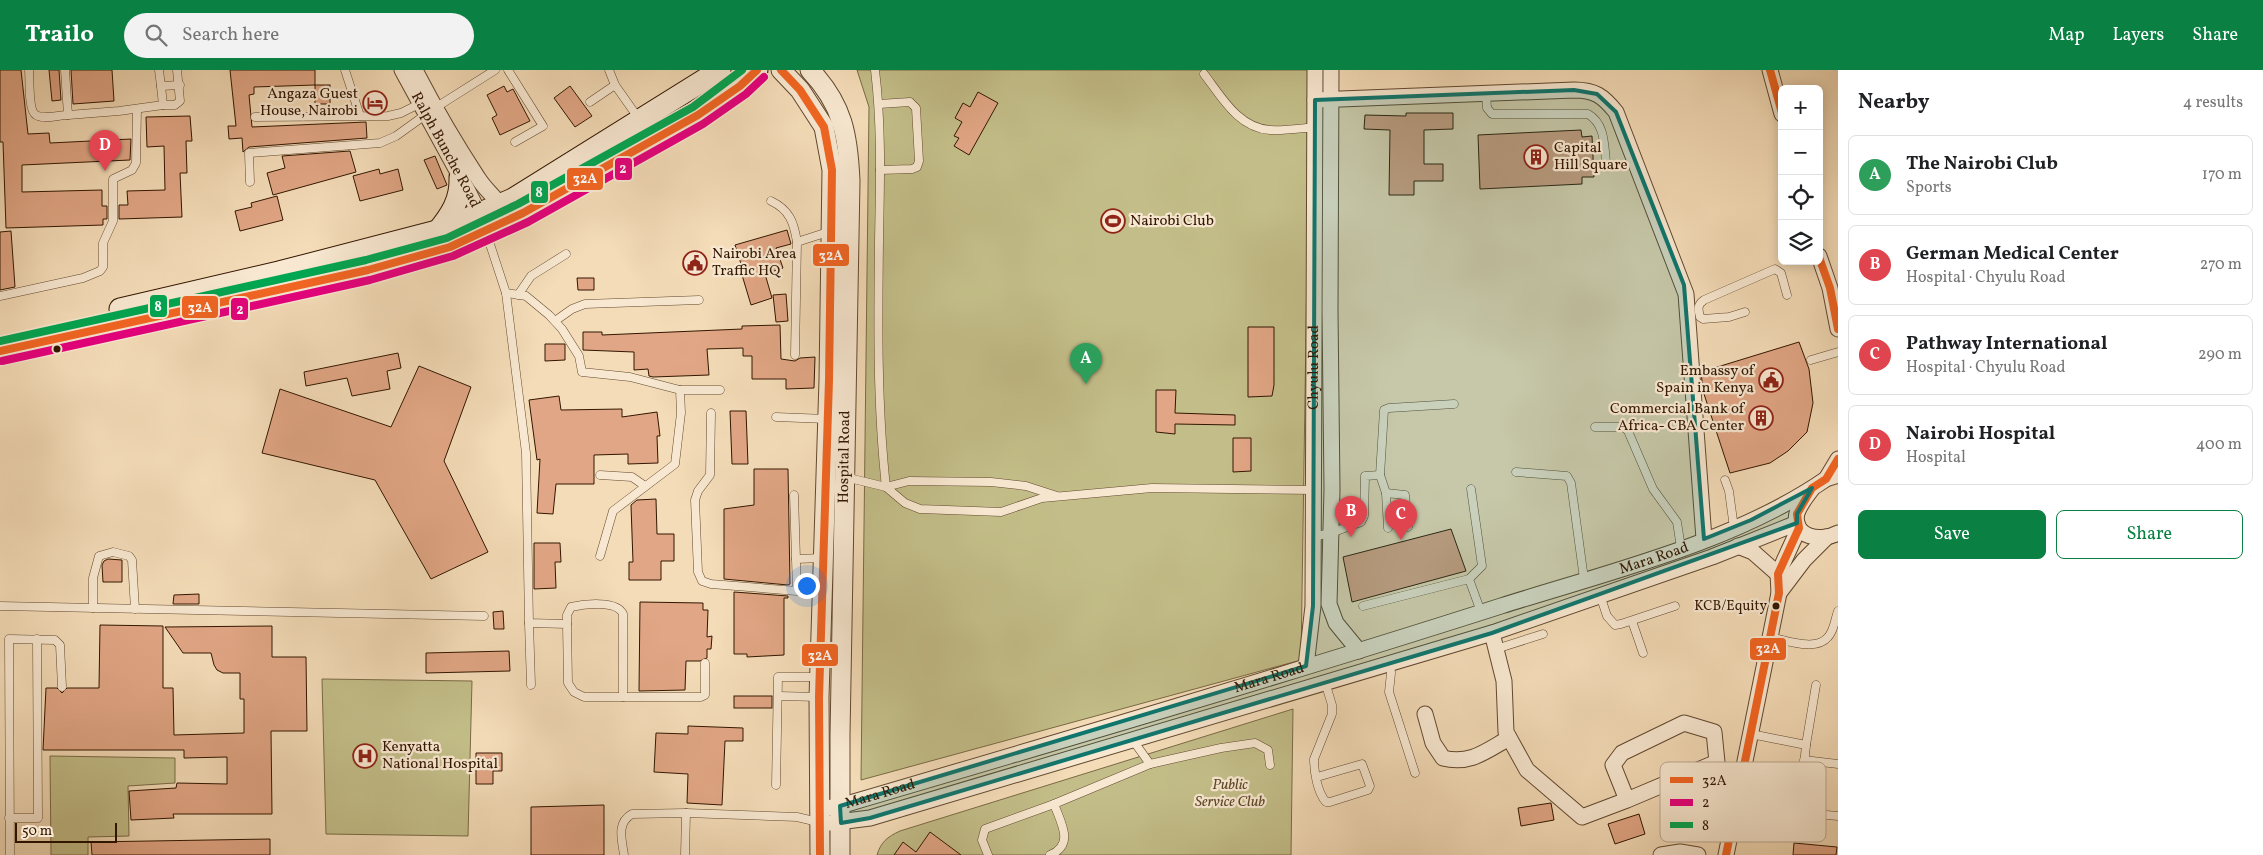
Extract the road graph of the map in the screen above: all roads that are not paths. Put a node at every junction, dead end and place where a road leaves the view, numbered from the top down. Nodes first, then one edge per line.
1 (29, 70) edge
2 (65, 70) edge
3 (159, 70) edge
4 (177, 70) edge
5 (345, 70) edge
6 (402, 70) edge
7 (415, 70) edge
8 (495, 70) edge
9 (508, 70) edge
10 (609, 70) edge
11 (720, 70) edge
12 (757, 70) edge
13 (781, 70) edge
14 (810, 70) edge
15 (875, 70) edge
16 (1315, 70) edge
17 (1331, 70) edge
18 (1770, 70) edge
19 (1204, 74) dead end
20 (180, 85) junction
21 (615, 85) junction
22 (161, 86) junction
23 (1486, 93) junction
24 (1331, 99) junction
25 (1778, 99) edge
26 (1316, 100) junction
27 (590, 102) dead end
28 (879, 104) junction
29 (163, 105) junction
30 (427, 106) junction
31 (137, 109) junction
32 (68, 114) junction
33 (360, 116) junction
34 (255, 117) dead end
35 (640, 121) junction
36 (1316, 127) junction
37 (1332, 127) junction
38 (515, 142) dead end
39 (1606, 162) dead end
40 (880, 170) junction
41 (460, 177) junction
42 (250, 182) dead end
43 (771, 201) dead end
44 (505, 212) junction
45 (483, 223) junction
46 (831, 231) junction
47 (436, 232) junction
48 (796, 242) junction
49 (566, 254) dead end
50 (1823, 264) edge
51 (1834, 286) edge
52 (506, 293) junction
53 (518, 295) junction
54 (1787, 295) dead end
55 (0, 296) edge
56 (699, 300) dead end
57 (1745, 312) dead end
58 (555, 321) junction
59 (1838, 329) edge
60 (0, 337) edge
61 (0, 351) edge
62 (1838, 352) edge
63 (795, 355) dead end
64 (1811, 360) dead end
65 (680, 390) junction
66 (720, 390) dead end
67 (1454, 404) dead end
68 (711, 413) dead end
69 (776, 418) dead end
70 (827, 419) junction
71 (1595, 427) dead end
72 (1838, 459) edge
73 (1516, 472) dead end
74 (600, 475) dead end
75 (1380, 475) junction
76 (845, 477) junction
77 (1832, 477) edge
78 (1725, 480) dead end
79 (645, 486) junction
80 (886, 487) junction
81 (1812, 488) junction
82 (1471, 489) dead end
83 (1313, 490) junction
84 (1386, 493) junction
85 (794, 495) dead end
86 (1058, 496) junction
87 (1798, 525) junction
88 (1408, 527) dead end
89 (1388, 528) dead end
90 (1734, 528) junction
91 (1331, 533) junction
92 (1832, 535) edge
93 (1312, 537) junction
94 (1704, 539) junction
95 (1738, 546) junction
96 (1681, 548) junction
97 (600, 556) dead end
98 (823, 558) junction
99 (796, 560) junction
100 (1778, 574) junction
101 (1469, 579) junction
102 (1584, 579) junction
103 (1779, 593) junction
104 (1600, 595) junction
105 (0, 606) edge
106 (1363, 606) dead end
107 (1676, 606) dead end
108 (93, 608) junction
109 (135, 609) junction
110 (1838, 611) edge
111 (1481, 612) junction
112 (484, 616) dead end
113 (1632, 621) junction
114 (529, 623) junction
115 (567, 624) junction
116 (1492, 632) junction
117 (1543, 634) dead end
118 (1770, 637) junction
119 (37, 639) junction
120 (1496, 649) junction
121 (1359, 651) junction
122 (1643, 653) dead end
123 (705, 663) dead end
124 (1390, 663) junction
125 (1306, 666) junction
126 (820, 677) junction
127 (1325, 682) junction
128 (531, 684) dead end
129 (1816, 685) dead end
130 (62, 687) dead end
131 (779, 696) junction
132 (623, 697) junction
133 (819, 697) junction
134 (1425, 714) dead end
135 (1751, 734) junction
136 (1509, 738) junction
137 (1132, 739) junction
138 (1806, 745) junction
139 (1804, 760) joint
140 (1717, 762) edge
141 (1745, 762) edge
142 (1821, 762) edge
143 (1150, 764) junction
144 (1270, 765) dead end
145 (1415, 773) dead end
146 (1317, 777) junction
147 (776, 785) dead end
148 (1660, 786) edge
149 (1627, 800) junction
150 (1054, 804) junction
151 (686, 813) junction
152 (840, 815) junction
153 (820, 816) junction
154 (798, 817) junction
155 (9, 818) junction
156 (1729, 842) edge
157 (10, 855) edge
158 (624, 855) edge
159 (685, 855) edge
160 (820, 855) edge
161 (840, 855) edge
162 (988, 855) edge
163 (1050, 855) edge
164 (1661, 855) edge
165 (1698, 855) edge
166 (1726, 855) edge

1 - 32 lane
2 - 32 lane
3 - 22 lane
4 - 20 lane
5 - 33 lane
6 - 30 street, Ralph Bunche Road
7 - 30 street, Ralph Bunche Road
8 - 30 lane
9 - 38 lane
10 - 21 lane
11 - 35 main road
12 - 44 main road
13 - 46 street, Hospital Road
14 - 76 street, Hospital Road
15 - 28 lane
16 - 26 street, Chyulu Road
17 - 24 street, Chyulu Road
18 - 25 street
19 - 36 lane
20 - 22 lane
20 - 29 lane
21 - 27 lane
21 - 35 lane
22 - 29 lane
23 - 24 street
23 - 39 lane
23 - 94 street
24 - 26 street
24 - 37 street, Chyulu Road
26 - 36 street, Chyulu Road
28 - 40 lane
28 - 40 lane
29 - 31 lane
30 - 33 lane
30 - 41 street, Ralph Bunche Road
30 - 42 lane
30 - 44 street, Ralph Bunche Road
31 - 32 lane
31 - 55 lane
33 - 34 lane
35 - 44 main road
36 - 37 lane
36 - 83 street, Chyulu Road
37 - 91 street, Chyulu Road
40 - 80 lane
41 - 45 street, Ralph Bunche Road
41 - 47 main road
43 - 48 lane
44 - 45 main road
45 - 47 main road
45 - 52 lane
45 - 61 main road
46 - 48 lane
46 - 70 street, Hospital Road
47 - 60 main road
48 - 63 lane
49 - 53 lane
50 - 51 street
51 - 59 street
52 - 53 lane
52 - 114 lane
53 - 58 lane
54 - 57 lane
56 - 58 lane
58 - 65 lane
62 - 64 lane
65 - 66 lane
65 - 79 lane
67 - 75 lane
68 - 99 lane
69 - 70 lane
70 - 98 street, Hospital Road
71 - 96 lane
72 - 77 street
73 - 102 lane
74 - 79 lane
75 - 84 lane
75 - 91 lane
76 - 80 lane
76 - 152 street, Hospital Road
77 - 81 street, Mara Road
78 - 90 lane
79 - 97 lane
80 - 86 lane
80 - 86 lane
81 - 87 street, Mara Road
81 - 90 street, Mara Road
82 - 101 lane
83 - 86 lane
83 - 93 street, Chyulu Road
84 - 88 lane
84 - 89 lane
85 - 99 lane
87 - 92 street
87 - 95 street, Mara Road
87 - 100 street
90 - 94 street, Mara Road
91 - 93 lane
91 - 121 street, Chyulu Road
92 - 103 street
93 - 125 street, Chyulu Road
94 - 96 street, Mara Road
95 - 100 street
95 - 104 street, Mara Road
96 - 102 street, Mara Road
98 - 99 lane
98 - 126 street, Hospital Road
100 - 103 street
101 - 106 lane
101 - 111 lane
102 - 111 street, Mara Road
103 - 118 street
104 - 113 lane
104 - 116 street, Mara Road
105 - 108 lane
107 - 113 lane
108 - 109 lane
108 - 109 lane
109 - 112 lane
110 - 118 lane
111 - 121 street, Mara Road
113 - 122 lane
114 - 115 lane
114 - 128 lane
115 - 132 lane
115 - 132 lane
116 - 120 street
116 - 124 street, Mara Road
117 - 120 lane
118 - 135 street
119 - 130 lane
119 - 155 lane
119 - 155 lane
120 - 136 street
121 - 125 street, Mara Road
123 - 132 lane
124 - 127 street, Mara Road
124 - 145 lane
125 - 152 street, Mara Road
126 - 131 lane
126 - 133 street, Hospital Road
127 - 137 street, Mara Road
127 - 146 lane
129 - 138 lane
131 - 133 lane
131 - 147 lane
133 - 153 street, Hospital Road
134 - 136 street
135 - 138 lane
135 - 141 street
136 - 149 street
137 - 143 lane
137 - 152 street, Mara Road
138 - 139 lane
139 - 142 lane
140 - 149 street
143 - 144 lane
143 - 150 lane
146 - 146 lane
148 - 149 street
150 - 162 lane
150 - 163 lane
151 - 154 lane
151 - 158 lane
151 - 159 lane
152 - 153 street, Mara Road
152 - 161 street, Hospital Road
153 - 154 lane, Mara Road
153 - 154 lane, Mara Road
153 - 160 street, Hospital Road
155 - 157 lane
156 - 166 street
164 - 165 street

